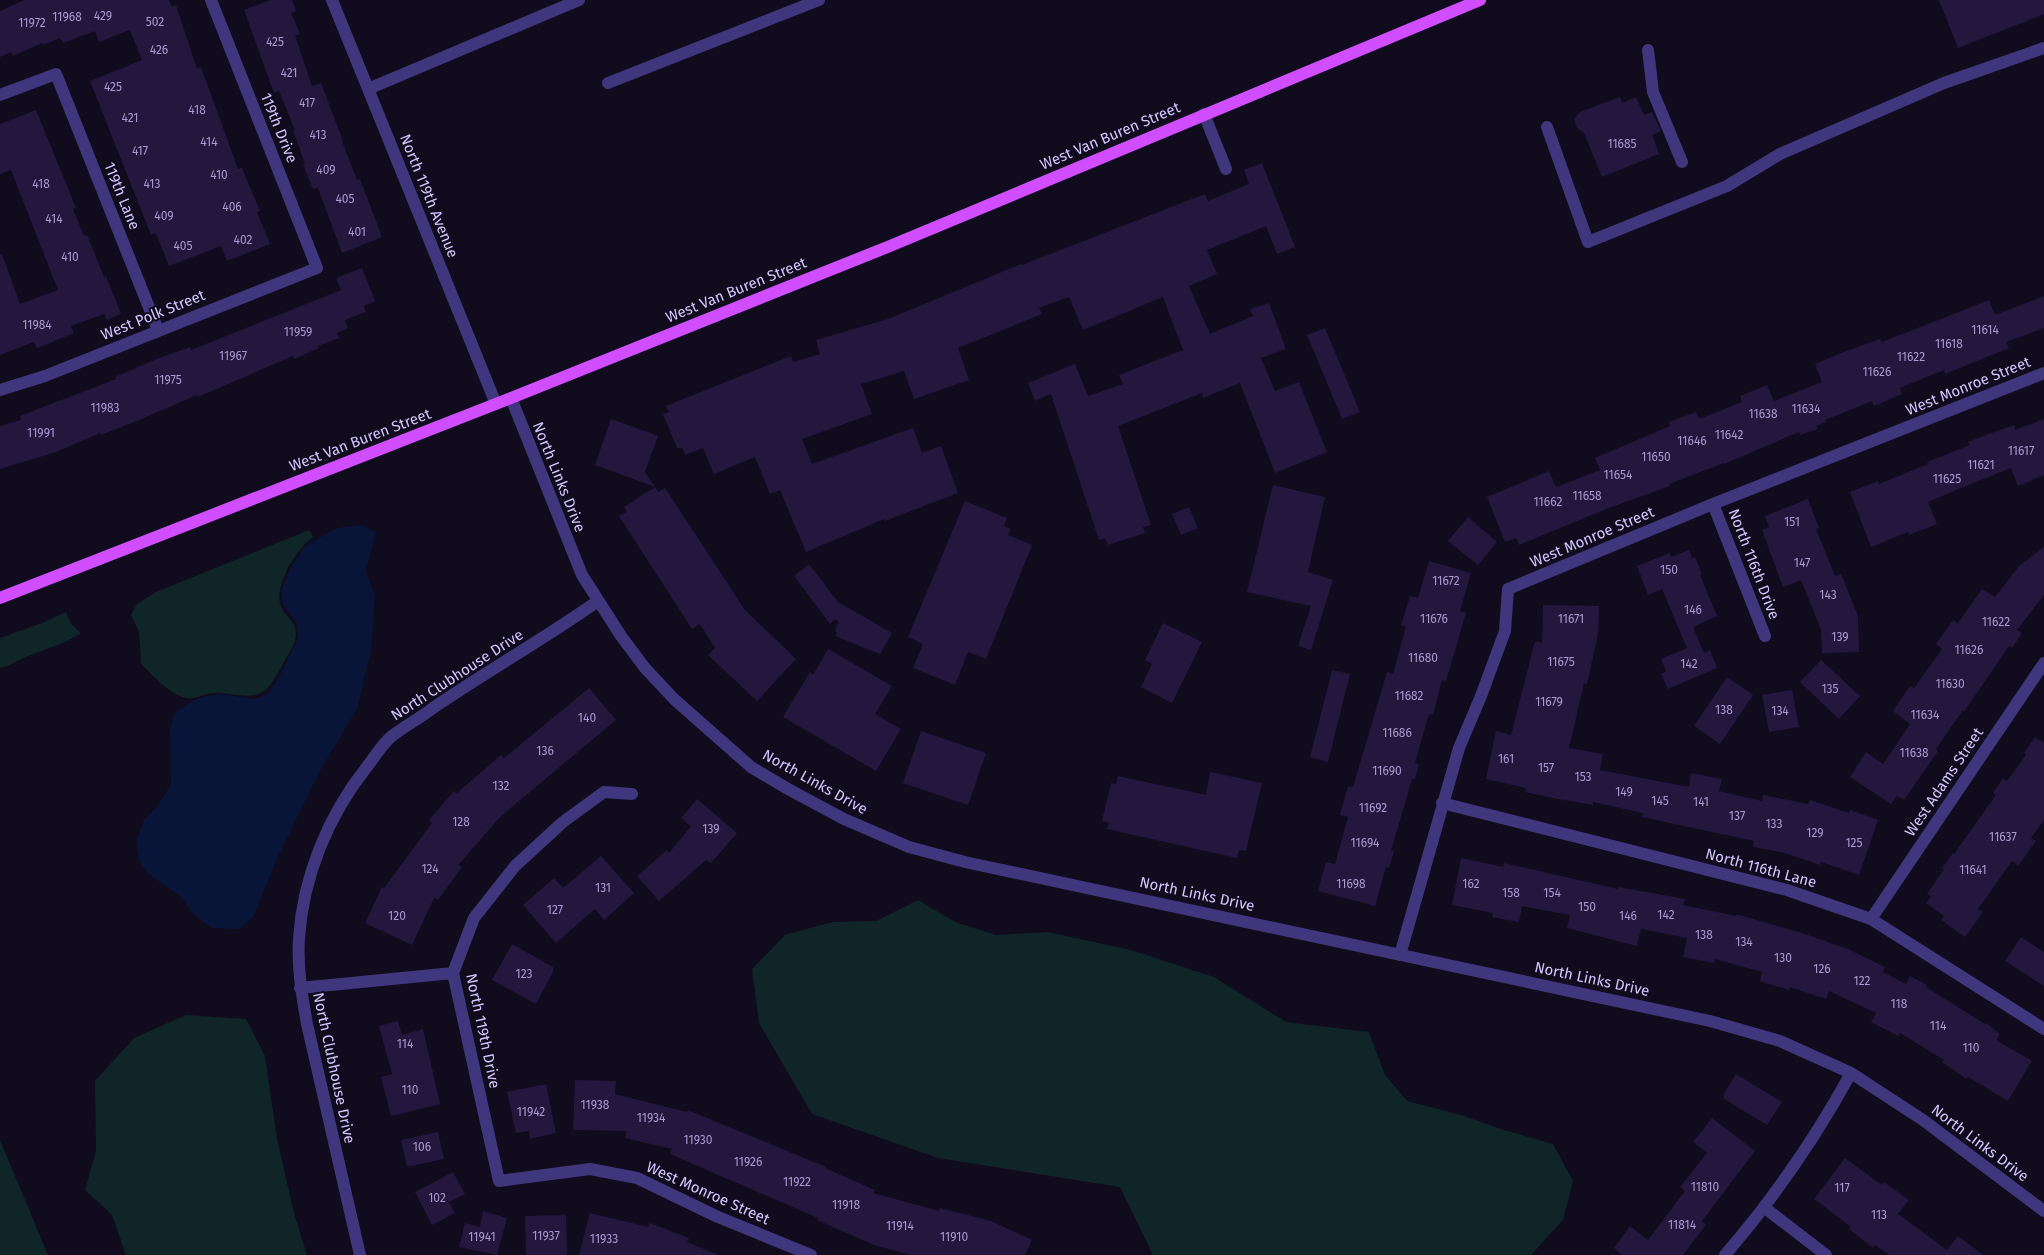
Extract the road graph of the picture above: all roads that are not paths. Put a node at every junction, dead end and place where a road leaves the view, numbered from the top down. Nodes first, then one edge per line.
1 (211, 0) edge
2 (332, 0) edge
3 (579, 0) edge
4 (819, 0) edge
5 (1480, 0) edge
6 (2044, 48) edge
7 (1648, 50) dead end
8 (608, 83) dead end
9 (368, 89) junction
10 (0, 95) edge
11 (1204, 114) junction
12 (1547, 127) dead end
13 (1682, 162) dead end
14 (1226, 169) dead end
15 (317, 268) joint
16 (158, 330) junction
17 (2044, 373) edge
18 (0, 390) edge
19 (511, 398) junction
20 (496, 404) junction
21 (1713, 504) junction
22 (0, 598) edge
23 (598, 601) junction
24 (1765, 636) dead end
25 (2044, 663) edge
26 (632, 794) dead end
27 (1442, 803) junction
28 (1871, 919) junction
29 (1400, 955) junction
30 (453, 974) junction
31 (300, 988) junction
32 (2044, 1029) edge
33 (1851, 1073) junction
34 (499, 1181) joint
35 (1765, 1208) junction
36 (2044, 1211) edge
37 (360, 1255) edge
38 (811, 1255) edge
39 (1725, 1255) edge
40 (1826, 1255) edge

1 - 15 street, 119th Drive
2 - 9 street, North 119th Avenue
3 - 9 street
4 - 8 street
5 - 11 main road, West Van Buren Street
6 - 12 street
7 - 13 street
9 - 20 street, North 119th Avenue
10 - 16 street, 119th Lane
11 - 14 street
11 - 19 main road, West Van Buren Street
15 - 16 street, West Polk Street
16 - 18 street, West Polk Street
17 - 21 street, West Monroe Street
19 - 20 main road, West Van Buren Street
19 - 23 street, North Links Drive
20 - 22 main road, West Van Buren Street
21 - 24 street, North 116th Drive
21 - 27 street, West Monroe Street
23 - 29 street, North Links Drive
23 - 31 street, North Clubhouse Drive
25 - 28 street, West Adams Street
26 - 30 street, North 119th Drive
27 - 28 street, North 116th Lane
27 - 29 street, West Monroe Street
28 - 32 street, North 116th Lane
29 - 33 street, North Links Drive
30 - 31 street
30 - 34 street, North 119th Drive
31 - 37 street, North Clubhouse Drive
33 - 35 street
33 - 36 street, North Links Drive
34 - 38 street, West Monroe Street
35 - 39 street
35 - 40 street

